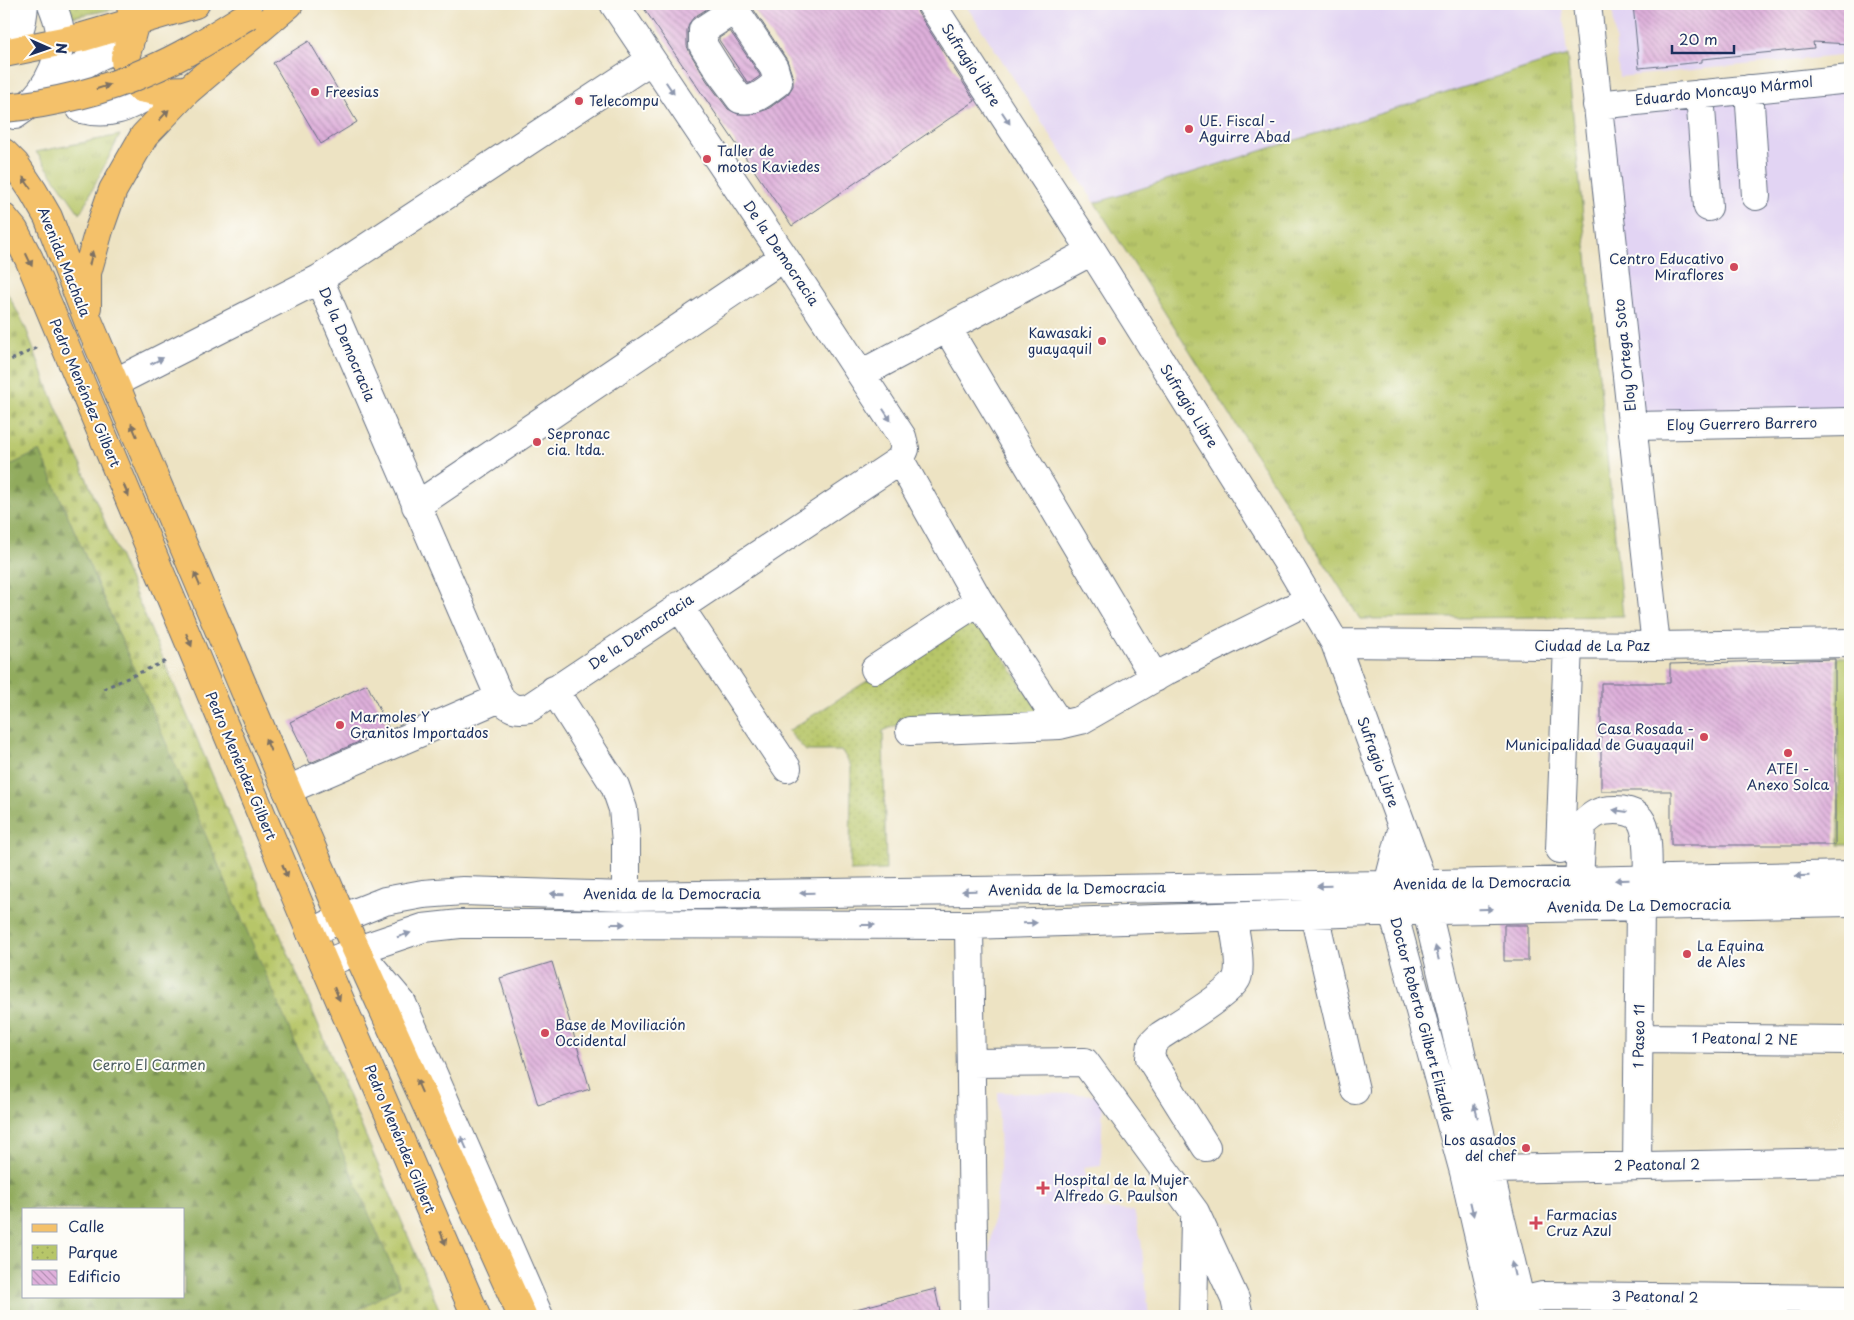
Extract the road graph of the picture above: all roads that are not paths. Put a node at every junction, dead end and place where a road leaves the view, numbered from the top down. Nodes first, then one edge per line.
1 (24, 4) edge
2 (52, 4) edge
3 (195, 4) edge
4 (288, 4) edge
5 (614, 4) edge
6 (931, 4) edge
7 (1587, 4) edge
8 (257, 9) edge
9 (131, 23) edge
10 (60, 42) junction
11 (4, 49) edge
12 (4, 54) edge
13 (651, 60) junction
14 (1850, 79) edge
15 (1749, 89) junction
16 (188, 90) junction
17 (156, 91) junction
18 (1700, 94) junction
19 (1597, 105) junction
20 (4, 108) edge
21 (4, 119) edge
22 (4, 153) edge
23 (1756, 196) dead end
24 (1708, 207) dead end
25 (4, 218) edge
26 (1092, 251) junction
27 (784, 257) junction
28 (320, 280) junction
29 (89, 323) junction
30 (947, 328) junction
31 (861, 374) junction
32 (114, 383) junction
33 (1850, 422) edge
34 (1633, 426) junction
35 (900, 460) junction
36 (416, 506) junction
37 (1309, 600) junction
38 (979, 601) junction
39 (679, 606) junction
40 (1334, 643) junction
41 (1850, 643) edge
42 (1568, 646) junction
43 (1656, 646) junction
44 (875, 669) dead end
45 (1155, 678) junction
46 (554, 690) junction
47 (500, 698) junction
48 (1060, 725) junction
49 (910, 731) dead end
50 (787, 768) dead end
51 (287, 790) junction
52 (1402, 830) junction
53 (1560, 848) dead end
54 (1850, 875) edge
55 (1648, 880) junction
56 (1579, 881) junction
57 (1423, 883) junction
58 (1388, 885) junction
59 (626, 896) junction
60 (1850, 902) edge
61 (1640, 906) junction
62 (1427, 911) junction
63 (1393, 912) junction
64 (1314, 914) junction
65 (1232, 917) junction
66 (342, 918) junction
67 (969, 925) junction
68 (311, 933) junction
69 (358, 950) junction
70 (324, 964) junction
71 (1639, 1038) junction
72 (1850, 1040) edge
73 (972, 1063) junction
74 (1355, 1090) dead end
75 (1206, 1147) dead end
76 (1850, 1162) edge
77 (1637, 1165) junction
78 (1477, 1171) junction
79 (1195, 1212) junction
80 (1850, 1299) edge
81 (1523, 1308) edge
82 (476, 1316) edge
83 (522, 1316) edge
84 (539, 1316) edge
85 (974, 1316) edge
86 (1193, 1316) edge
87 (1240, 1316) edge
88 (1497, 1316) edge

1 - 11 street
2 - 10 street
3 - 9 main road
4 - 16 main road
5 - 13 street, De la Democracia
6 -> 26 street, Sufragio Libre
7 - 19 street, Eloy Ortega Soto
20 -> 8 main road, bridge
9 - 10 main road
9 - 17 main road
9 - 17 street
10 - 12 main road
10 - 21 street
13 -> 27 street, De la Democracia
13 - 28 street
14 - 15 street, Eduardo Moncayo Mármol
15 - 18 street, Eduardo Moncayo Mármol
15 - 23 street
16 - 17 main road
29 -> 16 main road
18 - 19 street, Eduardo Moncayo Mármol
18 - 24 street
19 - 34 street, Eloy Ortega Soto
29 -> 22 main road, Avenida Machala
25 -> 68 main road, Pedro Menéndez Gilbert
26 - 30 street
26 - 37 street, Sufragio Libre
27 - 31 street, De la Democracia
27 - 36 street
32 -> 28 street, De la Democracia
28 - 36 street, De la Democracia
29 - 32 main road
30 - 31 street
30 - 45 street
31 -> 35 street, De la Democracia
51 -> 32 main road
33 - 34 street, Eloy Guerrero Barrero
34 - 43 street, Eloy Ortega Soto
35 - 38 street
35 - 39 street, De la Democracia
36 - 47 street, De la Democracia
37 - 40 street, Sufragio Libre
37 - 45 street
38 - 44 street
38 - 48 street
39 - 46 street, De la Democracia
39 - 50 street
40 - 42 street, Ciudad de La Paz
40 - 52 street, Sufragio Libre
41 - 43 street, Ciudad de La Paz
42 - 43 street, Ciudad de La Paz
42 - 53 street
45 - 48 street
46 - 47 street, De la Democracia
46 - 59 street
47 - 51 street
48 - 49 street
51 - 66 main road
52 - 57 street, Doctor Roberto Gilbert Elizalde
52 - 58 street, Doctor Roberto Gilbert Elizalde
54 -> 55 street, Avenida de la Democracia
55 -> 56 street, Avenida de la Democracia
55 -> 56 street
56 - 57 street, Avenida de la Democracia
57 - 58 street, Avenida de la Democracia
57 - 62 street, Doctor Roberto Gilbert Elizalde
58 -> 59 street, Avenida de la Democracia
58 - 63 street, Doctor Roberto Gilbert Elizalde
59 -> 66 street, Avenida de la Democracia
60 - 61 street, Avenida De La Democracia
62 -> 61 street, Avenida De La Democracia
61 - 71 street, 1 Paseo 11
62 - 63 street, Avenida de la Democracia
78 -> 62 street, Doctor Roberto Gilbert Elizalde
63 - 64 street, Avenida de la Democracia
63 - 78 street, Doctor Roberto Gilbert Elizalde
64 - 65 street, Avenida de la Democracia
64 - 74 street
67 -> 65 street, Avenida de la Democracia
65 - 75 street
66 - 68 street, Avenida de la Democracia
66 - 69 main road
69 -> 67 street, Avenida de la Democracia
67 - 73 street
68 - 70 main road, Pedro Menéndez Gilbert
69 - 70 street, Avenida de la Democracia
83 -> 69 main road
84 -> 69 street
70 -> 82 main road, Pedro Menéndez Gilbert
71 - 72 street, 1 Peatonal 2 NE
71 - 77 street, 1 Paseo 11
73 - 79 street
73 - 85 street
76 - 77 street, 2 Peatonal 2
77 - 78 street, 2 Peatonal 2
81 -> 78 street, Doctor Roberto Gilbert Elizalde
78 -> 88 street, Doctor Roberto Gilbert Elizalde
79 - 86 street
79 - 87 street
80 - 81 street, 3 Peatonal 2

